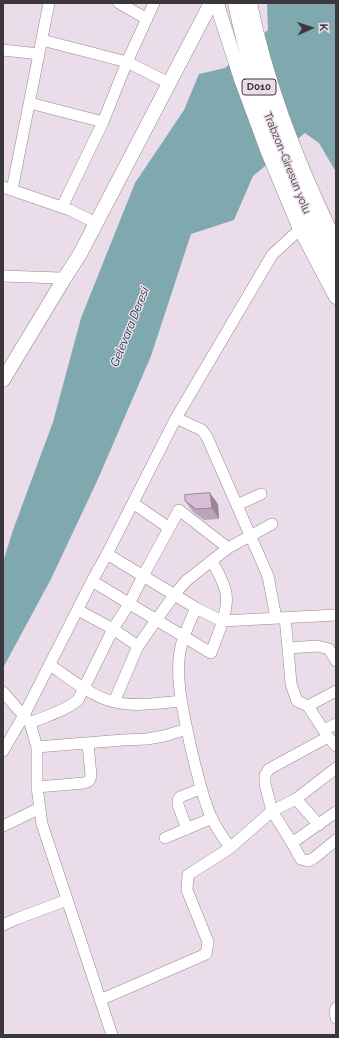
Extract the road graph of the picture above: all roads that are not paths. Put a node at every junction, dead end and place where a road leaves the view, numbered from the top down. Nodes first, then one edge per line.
1 (49, 3) edge
2 (119, 3) edge
3 (154, 3) edge
4 (211, 3) edge
5 (236, 3) edge
6 (249, 3) edge
7 (218, 9) edge
8 (147, 19) junction
9 (42, 40) junction
10 (3, 50) edge
11 (39, 54) junction
12 (127, 62) junction
13 (169, 83) junction
14 (30, 103) junction
15 (104, 122) junction
16 (289, 170) junction
17 (8, 188) edge
18 (62, 207) junction
19 (96, 223) junction
20 (300, 229) junction
21 (336, 245) edge
22 (336, 272) edge
23 (3, 276) edge
24 (64, 279) junction
25 (336, 298) edge
26 (3, 380) edge
27 (176, 418) junction
28 (261, 494) dead end
29 (133, 504) junction
30 (237, 505) junction
31 (272, 524) dead end
32 (169, 528) junction
33 (250, 536) junction
34 (228, 548) junction
35 (108, 554) junction
36 (212, 561) junction
37 (143, 576) junction
38 (92, 581) junction
39 (174, 595) junction
40 (129, 604) junction
41 (196, 608) junction
42 (78, 610) junction
43 (336, 615) edge
44 (280, 618) junction
45 (156, 621) junction
46 (222, 621) junction
47 (114, 629) junction
48 (183, 637) junction
49 (138, 646) junction
50 (288, 648) junction
51 (336, 661) edge
52 (50, 665) junction
53 (84, 688) junction
54 (3, 692) edge
55 (336, 692) edge
56 (182, 701) junction
57 (114, 702) junction
58 (308, 706) junction
59 (27, 719) junction
60 (336, 724) edge
61 (187, 729) junction
62 (326, 733) junction
63 (88, 743) junction
64 (336, 746) edge
65 (37, 747) junction
66 (3, 751) edge
67 (336, 768) edge
68 (37, 787) junction
69 (200, 789) junction
70 (296, 799) junction
71 (40, 808) junction
72 (272, 811) junction
73 (336, 812) edge
74 (212, 818) junction
75 (319, 825) junction
76 (3, 826) edge
77 (187, 829) junction
78 (165, 838) dead end
79 (336, 840) edge
80 (292, 843) junction
81 (230, 848) junction
82 (67, 900) junction
83 (3, 925) edge
84 (100, 1000) junction
85 (336, 1008) edge
86 (336, 1018) edge
87 (112, 1035) edge

1 - 9 street
2 - 8 street
3 - 8 street
4 - 13 main road
5 - 16 highway, Trabzon-Giresun yolu / D010
6 - 16 highway, Trabzon-Giresun yolu / D010
7 - 16 main road
8 - 12 street
9 - 11 street
9 - 12 street
10 - 11 street
11 - 14 street
12 - 13 street
12 - 15 street
13 - 19 main road
14 - 15 street
14 - 17 street
15 - 18 street
16 - 20 main road
16 - 21 highway, Trabzon-Giresun yolu / D010
16 - 22 highway, Trabzon-Giresun yolu / D010
17 - 18 street
18 - 19 street
19 - 24 main road
20 - 25 main road
20 - 27 street
23 - 24 street
24 - 26 main road
27 - 29 street
27 - 30 street
28 - 30 street
29 - 32 street
29 - 35 street
30 - 33 street
31 - 33 street
32 - 34 street
32 - 37 street
33 - 34 street
33 - 44 street
34 - 36 street
35 - 37 street
35 - 38 street
36 - 39 street
36 - 46 street
37 - 39 street
37 - 40 street
38 - 40 street
38 - 42 street
39 - 41 street
39 - 45 street
40 - 45 street
40 - 47 street
41 - 46 street
41 - 48 street
42 - 47 street
42 - 52 street
43 - 44 street
44 - 46 street
44 - 50 street
45 - 48 street
45 - 49 street
46 - 48 street
47 - 49 street
47 - 53 street
48 - 56 street
49 - 57 street
50 - 51 street
50 - 58 street
52 - 53 street
52 - 59 street
53 - 57 street
53 - 59 street
54 - 59 street
55 - 58 street
56 - 57 street
56 - 61 street
58 - 62 street
59 - 65 street
59 - 66 street
60 - 62 street
61 - 63 street
61 - 69 street
62 - 64 street
62 - 72 street
63 - 65 street
63 - 68 street
65 - 68 street
67 - 70 street
68 - 71 street
69 - 74 street
69 - 77 street
70 - 72 street
70 - 75 street
71 - 76 street
71 - 82 street
72 - 80 street
72 - 81 street
73 - 75 street
74 - 77 street
74 - 81 street
75 - 80 street
77 - 78 street
79 - 80 street
81 - 84 street
82 - 83 street
82 - 84 street
84 - 87 street
85 - 86 street

